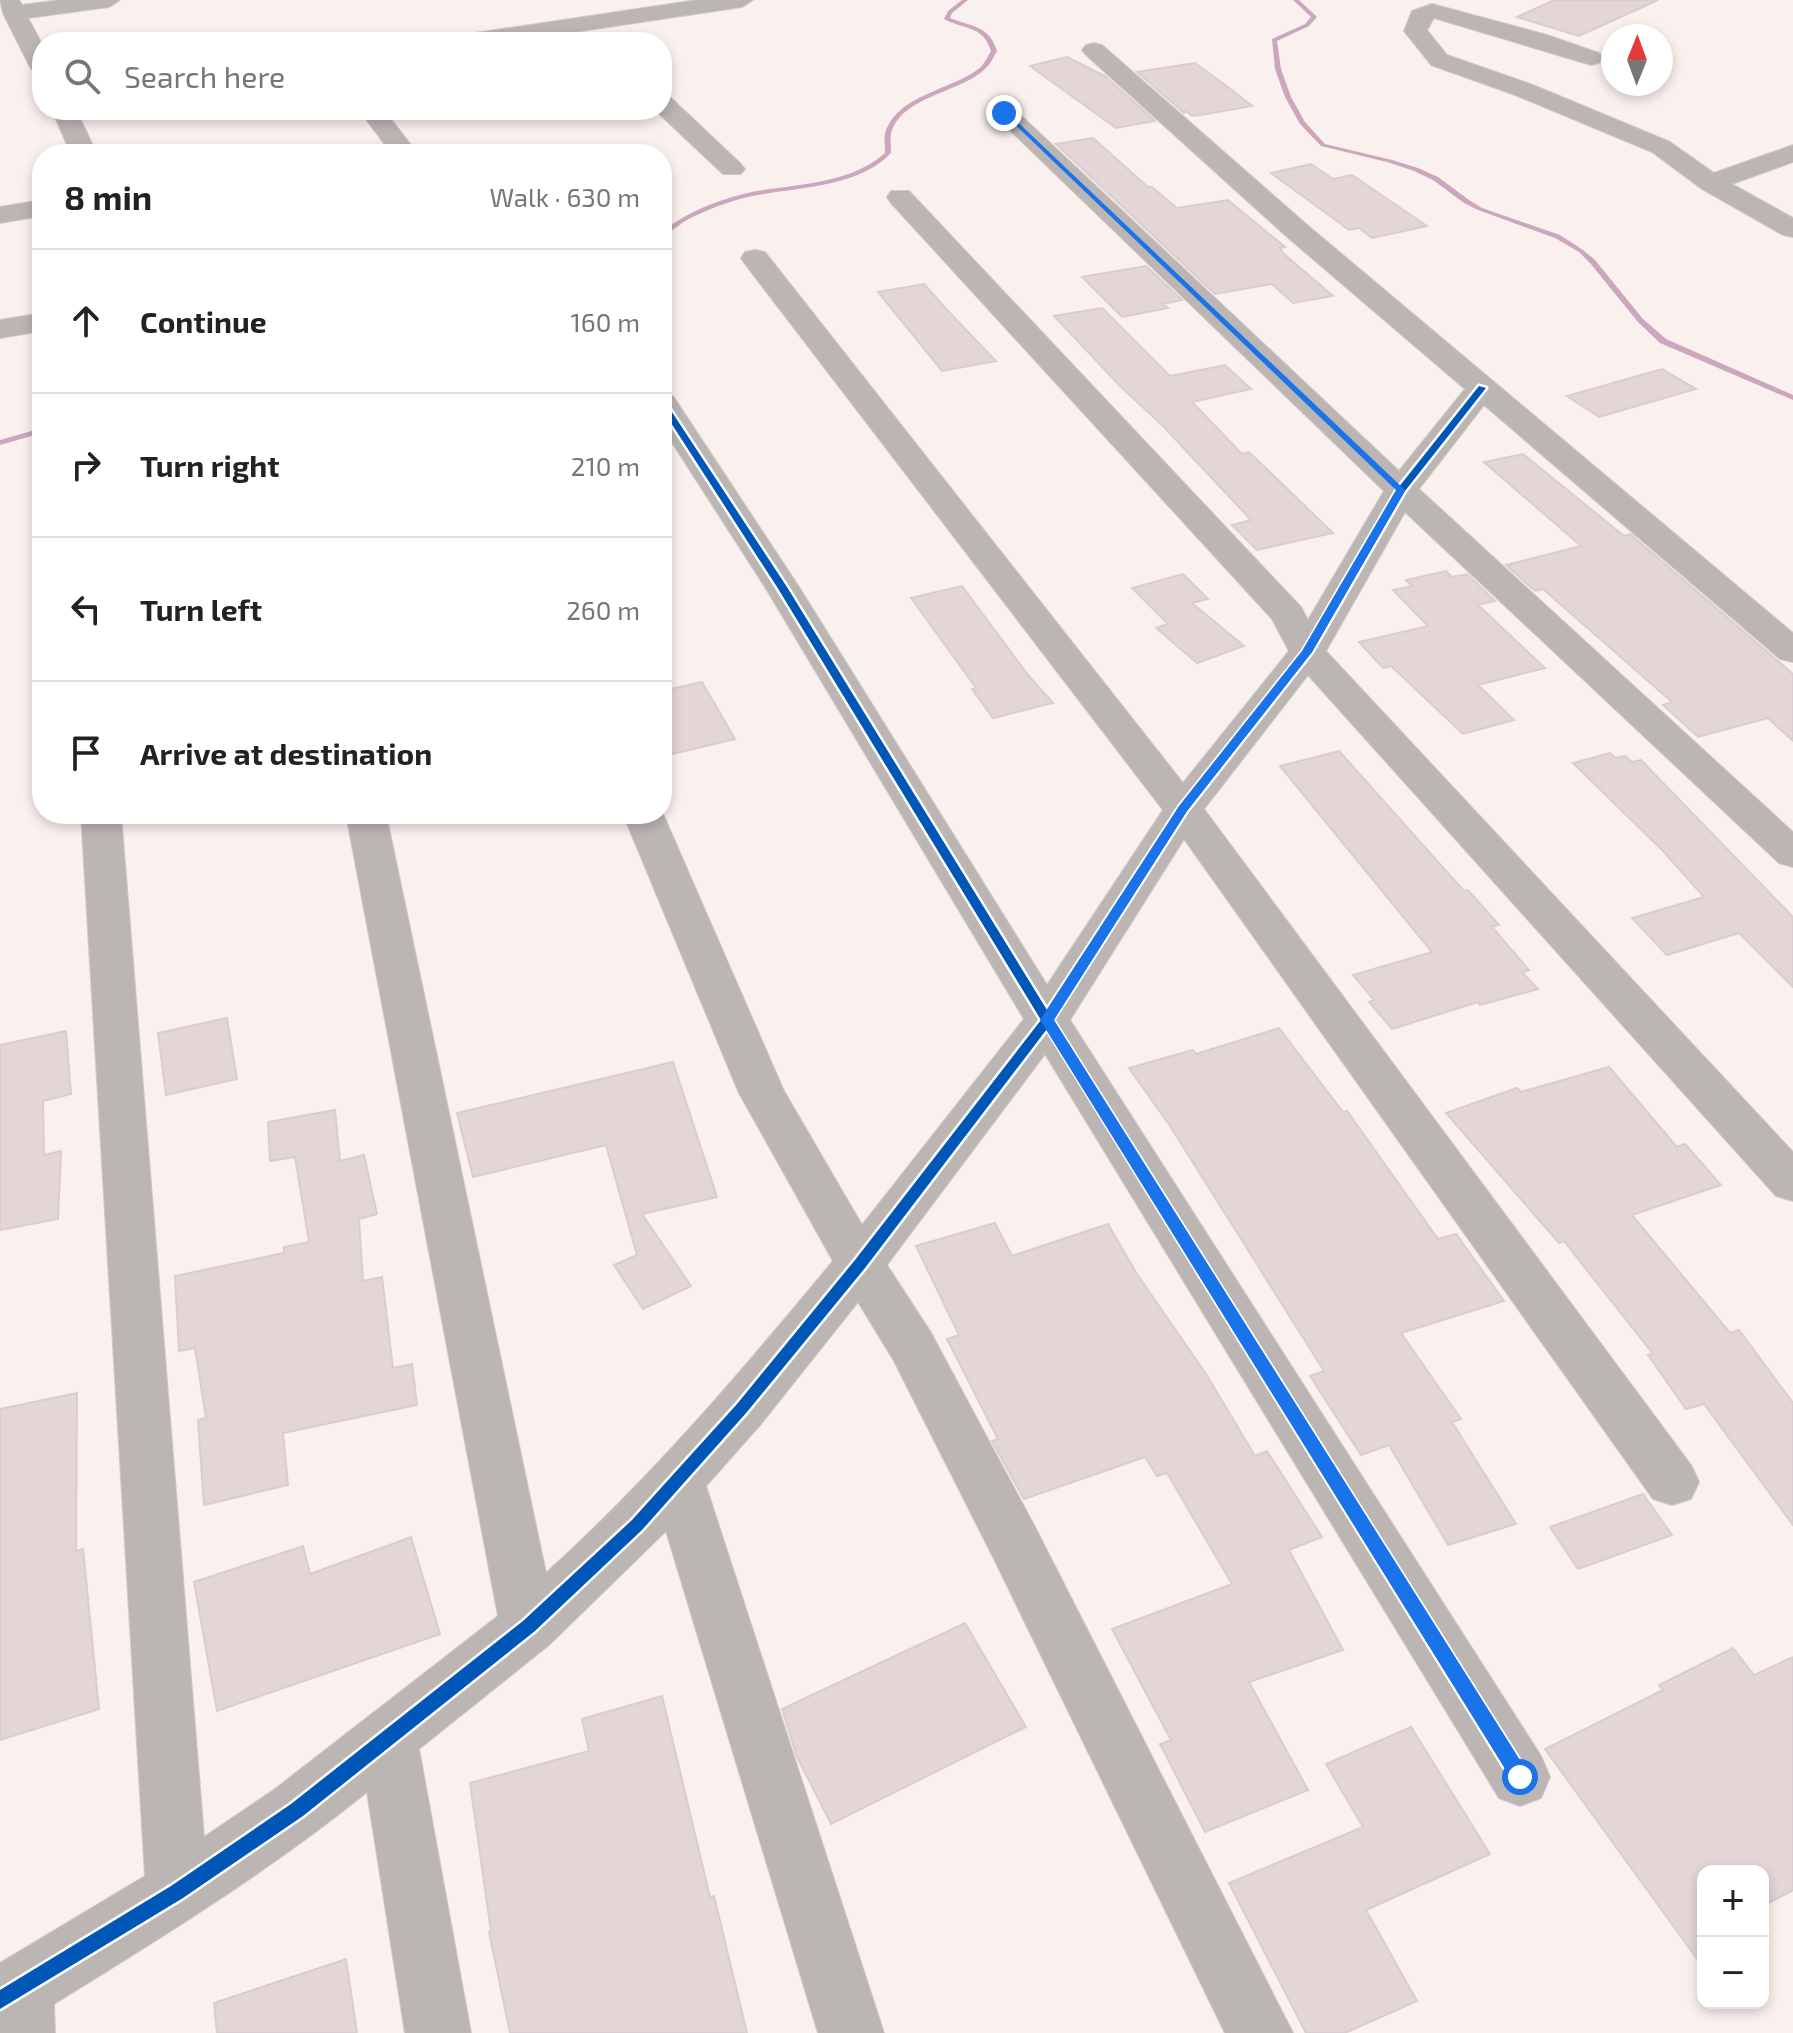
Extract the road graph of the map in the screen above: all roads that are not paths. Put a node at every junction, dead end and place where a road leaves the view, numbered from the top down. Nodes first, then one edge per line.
1 (109, 0) edge
2 (742, 0) edge
3 (11, 6) edge
4 (577, 24) junction
5 (526, 32) edge
6 (586, 32) edge
7 (32, 47) edge
8 (1094, 50) dead end
9 (1591, 58) dead end
10 (672, 112) edge
11 (1004, 113) dead end
12 (69, 120) edge
13 (379, 120) edge
14 (79, 144) edge
15 (397, 144) edge
16 (1793, 153) edge
17 (732, 169) dead end
18 (1711, 183) junction
19 (900, 197) dead end
20 (32, 210) edge
21 (0, 215) edge
22 (1793, 229) edge
23 (755, 258) dead end
24 (32, 324) edge
25 (0, 329) edge
26 (1482, 388) junction
27 (672, 418) edge
28 (1401, 490) junction
29 (1793, 651) edge
30 (1307, 652) junction
31 (1183, 809) junction
32 (102, 824) edge
33 (368, 824) edge
34 (647, 824) edge
35 (1793, 854) edge
36 (1047, 1020) junction
37 (1793, 1183) edge
38 (860, 1264) junction
39 (677, 1479) junction
40 (1672, 1482) dead end
41 (529, 1626) junction
42 (388, 1740) junction
43 (1520, 1777) dead end
44 (177, 1892) junction
45 (14, 2007) edge
46 (438, 2033) edge
47 (851, 2033) edge
48 (1260, 2033) edge

1 - 3 street
2 - 4 street
3 - 7 street
4 - 5 street
4 - 6 street
8 - 26 street
9 - 18 street
10 - 17 street
11 - 28 street
12 - 14 street
13 - 15 street
16 - 18 street
18 - 22 street
19 - 30 street
20 - 21 street
23 - 31 street
24 - 25 street
26 - 28 street
26 - 29 street
27 - 36 street
28 - 30 street
28 - 35 street
30 - 31 street
30 - 37 street
31 - 36 street
31 - 40 street
32 - 44 street
33 - 41 street
34 - 38 street
36 - 38 street
36 - 43 street
38 - 39 street
38 - 48 street
39 - 41 street
39 - 47 street
41 - 42 street
42 - 44 street
42 - 46 street
44 - 45 street

